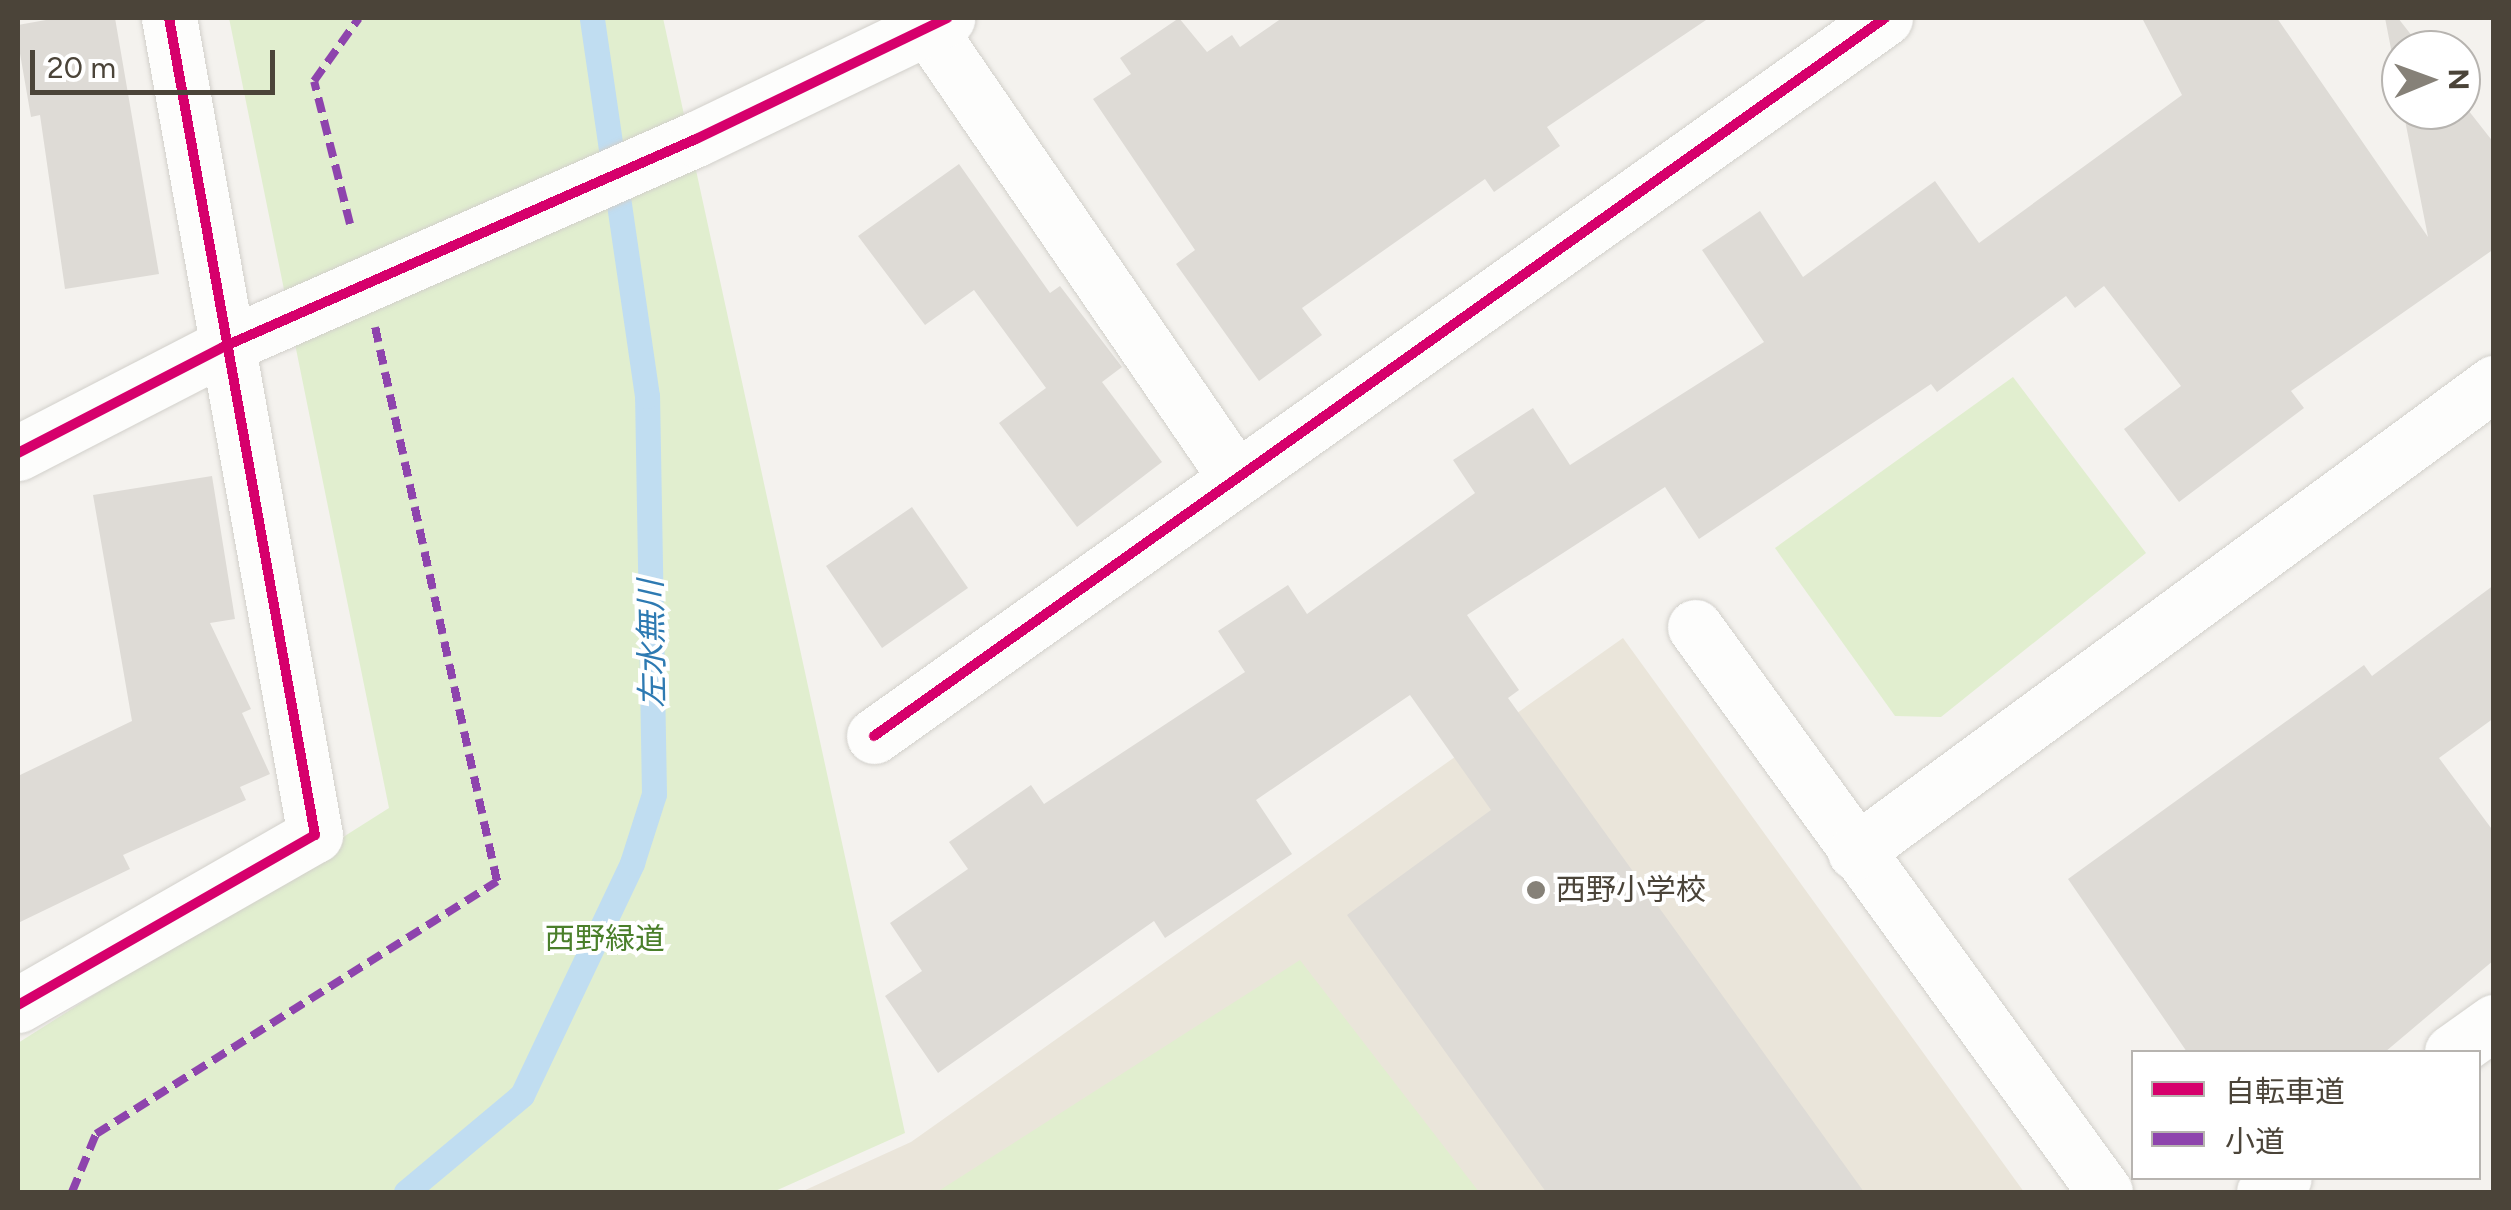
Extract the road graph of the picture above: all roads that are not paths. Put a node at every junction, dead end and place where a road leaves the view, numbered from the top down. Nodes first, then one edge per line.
1 (169, 18) edge
2 (1885, 18) edge
3 (930, 22) edge
4 (223, 347) junction
5 (2494, 384) edge
6 (18, 454) edge
7 (1234, 475) junction
8 (1695, 627) dead end
9 (874, 736) dead end
10 (1855, 852) junction
11 (18, 1004) edge
12 (2494, 1022) edge
13 (2455, 1050) edge
14 (2105, 1192) edge

1 - 4 street
2 - 7 street
3 - 4 street
3 - 7 street
4 - 6 street
4 - 11 street
5 - 10 street
7 - 9 street
8 - 10 street
10 - 14 street
12 - 13 street

